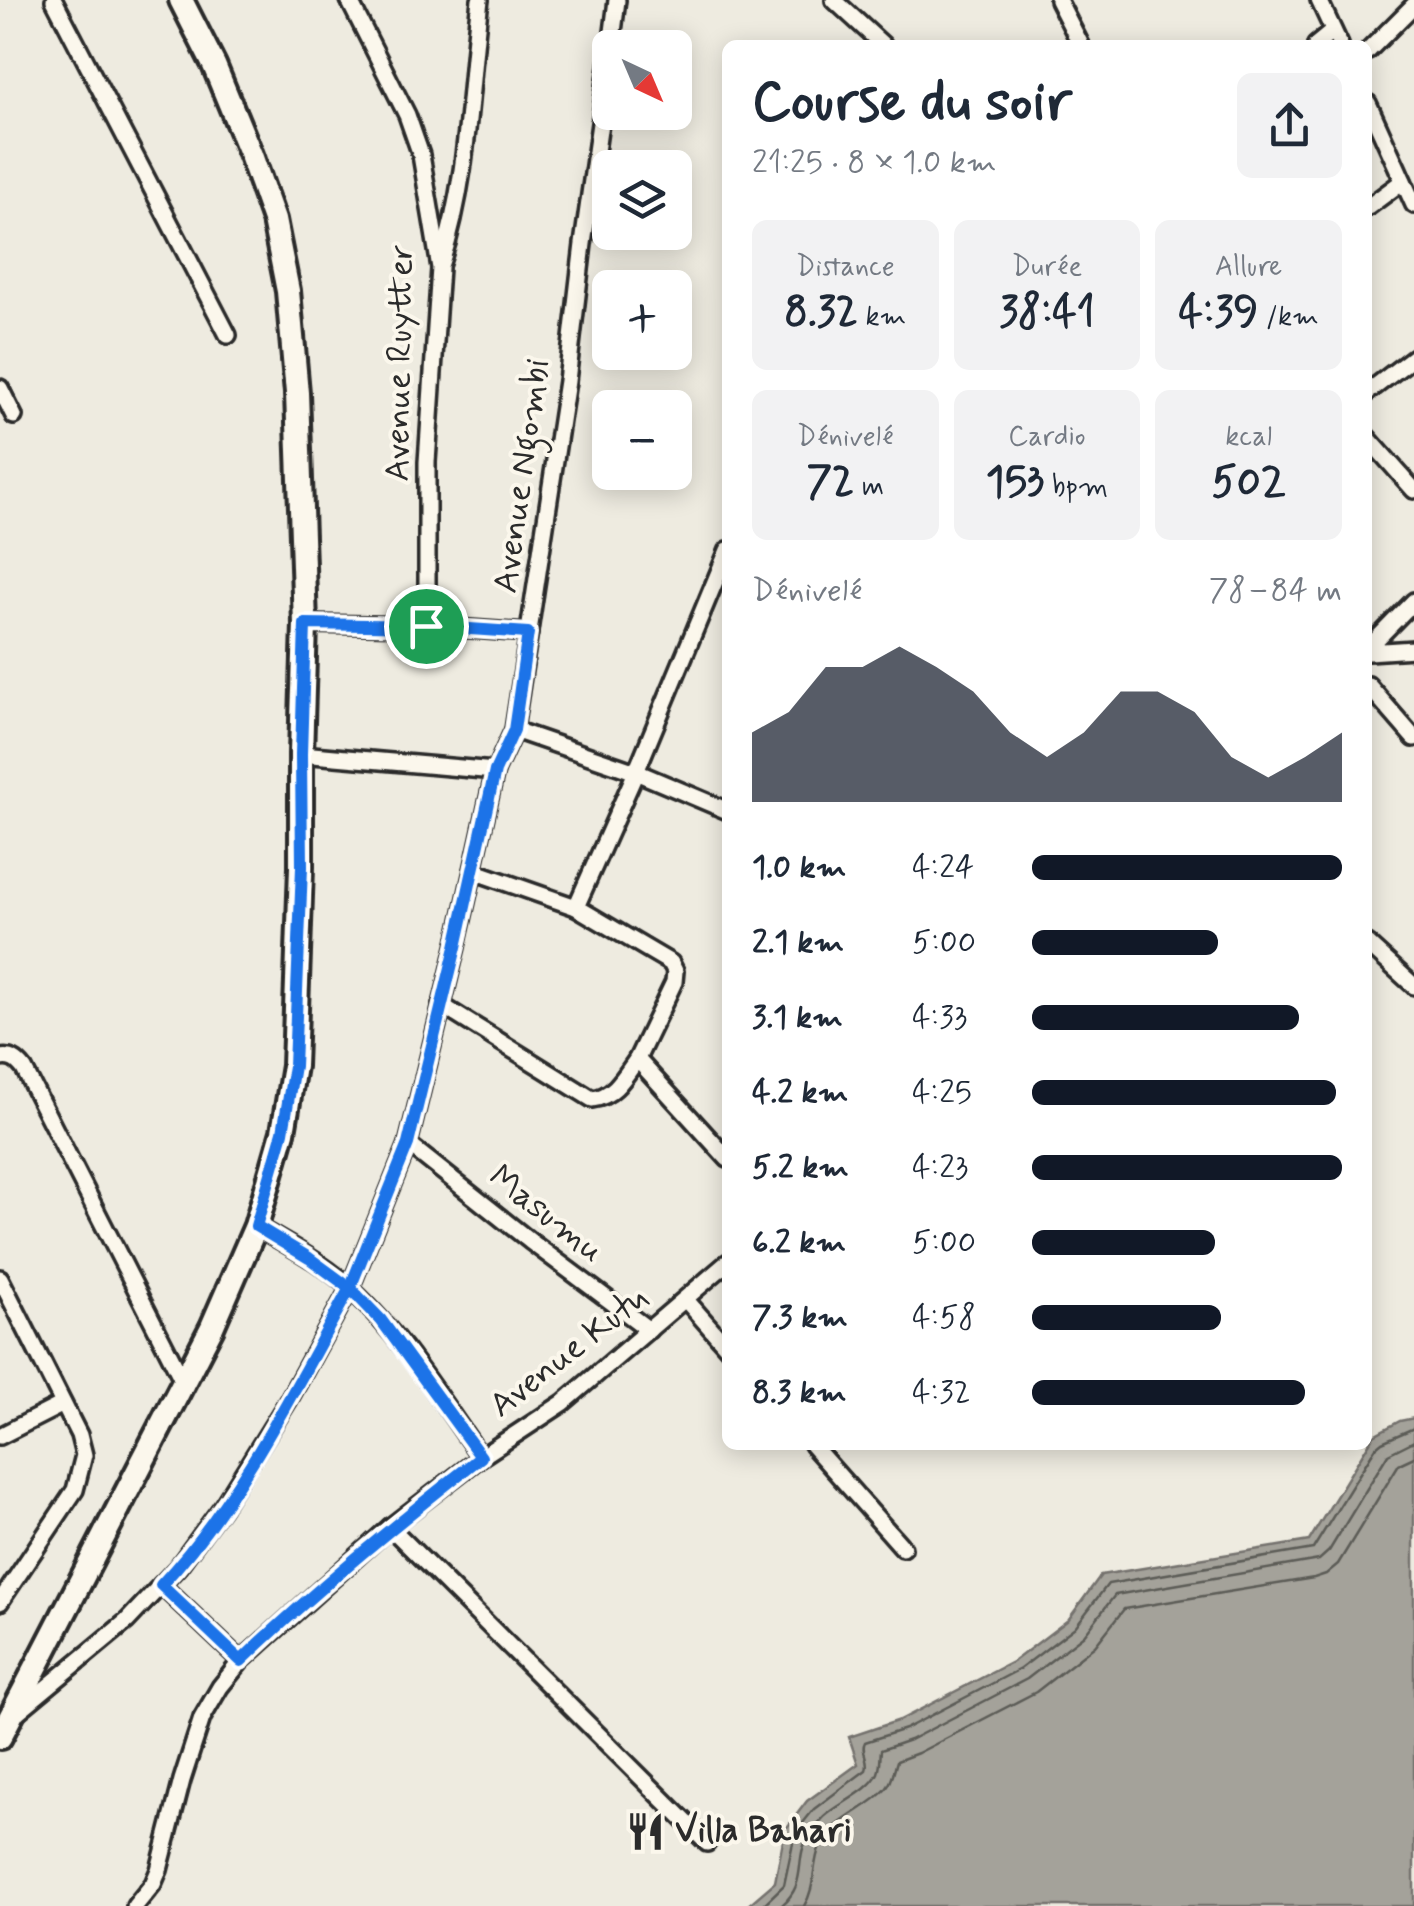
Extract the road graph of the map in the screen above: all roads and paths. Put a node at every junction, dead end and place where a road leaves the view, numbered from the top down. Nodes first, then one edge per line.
1 (54, 0) edge
2 (181, 0) edge
3 (349, 0) edge
4 (470, 0) edge
5 (480, 0) edge
6 (618, 0) edge
7 (834, 0) edge
8 (1058, 0) edge
9 (1320, 1) edge
10 (1414, 5) edge
11 (477, 26) junction
12 (613, 30) edge
13 (1337, 38) edge
14 (878, 40) edge
15 (1078, 40) edge
16 (1372, 47) edge
17 (1372, 112) edge
18 (599, 130) edge
19 (1403, 181) junction
20 (1414, 204) edge
21 (1372, 205) edge
22 (440, 268) junction
23 (228, 334) dead end
24 (1414, 357) edge
25 (0, 388) edge
26 (1372, 389) edge
27 (14, 416) dead end
28 (1372, 443) edge
29 (1414, 490) edge
30 (722, 564) edge
31 (1414, 601) edge
32 (305, 624) junction
33 (426, 626) junction
34 (528, 633) junction
35 (1372, 646) edge
36 (1414, 649) edge
37 (1372, 650) edge
38 (1372, 690) edge
39 (514, 730) junction
40 (1414, 738) edge
41 (301, 754) junction
42 (495, 771) junction
43 (636, 772) junction
44 (722, 808) edge
45 (474, 870) junction
46 (576, 906) junction
47 (1372, 948) edge
48 (1414, 986) edge
49 (441, 1006) junction
50 (0, 1058) edge
51 (637, 1060) junction
52 (408, 1144) junction
53 (722, 1152) edge
54 (256, 1226) junction
55 (722, 1267) edge
56 (0, 1278) edge
57 (350, 1288) junction
58 (686, 1300) junction
59 (648, 1330) junction
60 (722, 1341) edge
61 (184, 1384) junction
62 (63, 1404) junction
63 (0, 1436) edge
64 (816, 1450) edge
65 (481, 1457) junction
66 (390, 1527) junction
67 (903, 1548) dead end
68 (161, 1585) junction
69 (0, 1602) edge
70 (241, 1661) junction
71 (5, 1728) edge
72 (708, 1843) dead end
73 (135, 1906) edge

1 - 23 street
2 - 32 main road
3 - 22 street, Avenue Ruytter
4 - 11 street
5 - 11 street
6 - 12 street, Avenue Ngombi
7 - 14 street
8 - 15 street
9 - 13 street
10 - 16 street
11 - 22 street
17 - 19 street
18 - 34 street, Avenue Ngombi
19 - 20 street
19 - 21 street
22 - 33 street, Avenue Ruytter
24 - 26 street
25 - 27 street
28 - 29 street
30 - 43 street
31 - 35 street
32 - 33 street
32 - 41 main road
33 - 34 street
34 - 39 street, Avenue Ngombi
36 - 37 street
38 - 40 street
39 - 42 street, Avenue Ngombi
39 - 43 street
41 - 42 street
41 - 54 main road
42 - 45 street, Avenue Ngombi
43 - 44 street
43 - 46 street
45 - 46 street
45 - 49 street, Avenue Ngombi
46 - 51 street
47 - 48 street
49 - 51 street
49 - 52 street, Avenue Ngombi
50 - 61 street
51 - 53 street
52 - 57 street, Avenue Ngombi
52 - 59 street, Masumu
54 - 57 street
54 - 61 main road
55 - 58 street, Avenue Kutu
56 - 62 street
57 - 65 street
57 - 68 street, Avenue Ngombi
58 - 59 street, Avenue Kutu
58 - 60 street
59 - 65 street, Avenue Kutu
61 - 71 main road
62 - 63 street
62 - 69 street
64 - 67 street
65 - 66 street, Avenue Kutu
66 - 70 street, Avenue Kutu
66 - 72 street
68 - 70 street
68 - 71 street, Avenue Ngombi
70 - 73 street, Avenue Kutu

